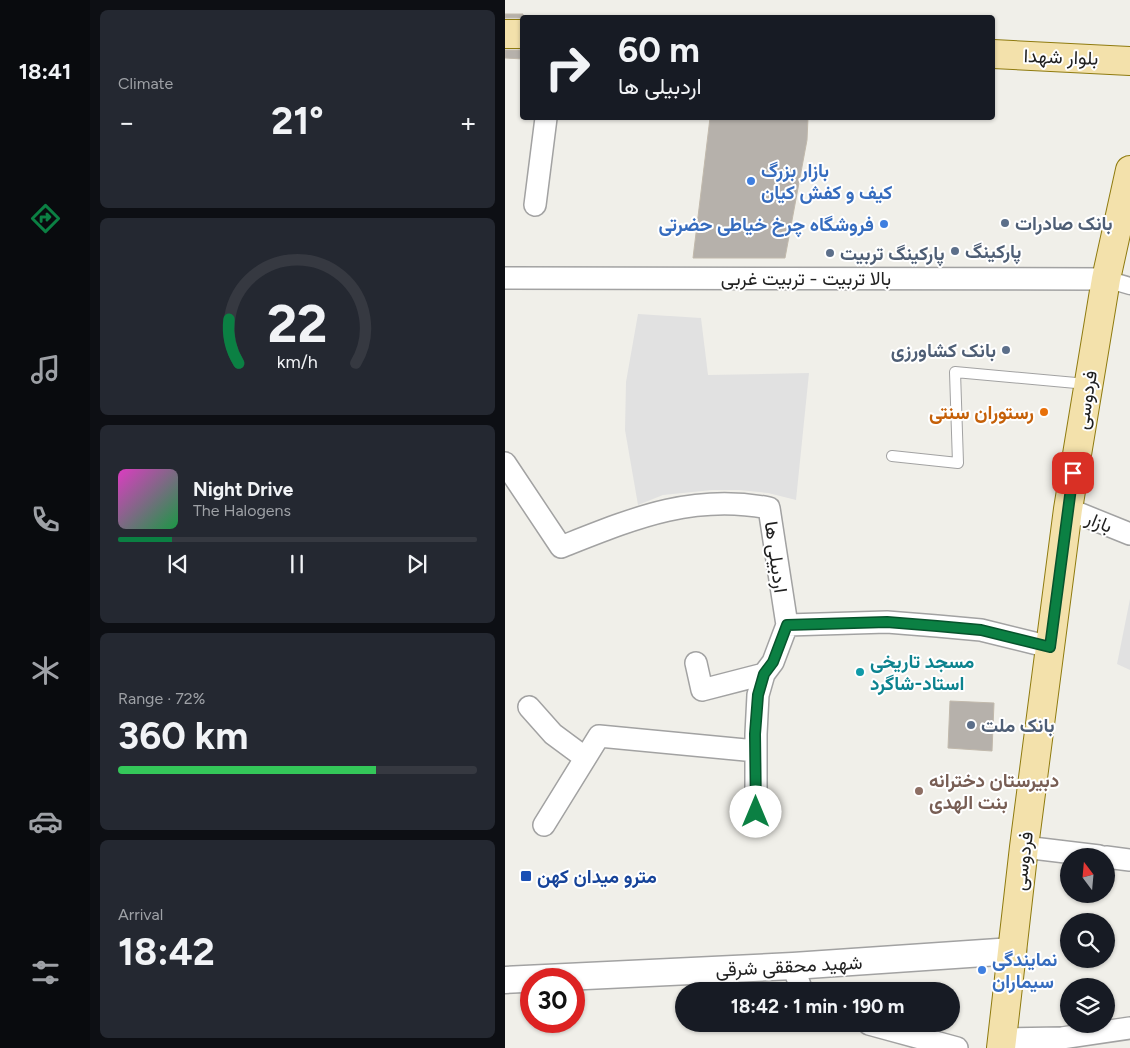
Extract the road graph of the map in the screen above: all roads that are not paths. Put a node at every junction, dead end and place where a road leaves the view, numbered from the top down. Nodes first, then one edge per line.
1 (505, 34) edge
2 (520, 34) edge
3 (995, 54) edge
4 (1130, 61) edge
5 (546, 120) edge
6 (1130, 170) edge
7 (535, 206) dead end
8 (505, 278) edge
9 (1118, 282) edge
10 (1088, 384) junction
11 (892, 456) dead end
12 (505, 463) edge
13 (1068, 509) junction
14 (1130, 534) edge
15 (787, 625) junction
16 (1050, 647) junction
17 (696, 663) dead end
18 (764, 674) junction
19 (529, 707) dead end
20 (756, 751) junction
21 (585, 757) junction
22 (756, 812) dead end
23 (545, 824) dead end
24 (1024, 847) junction
25 (1060, 851) edge
26 (1115, 858) edge
27 (1130, 860) edge
28 (1013, 951) junction
29 (793, 966) junction
30 (505, 980) edge
31 (799, 982) edge
32 (1130, 1028) edge
33 (898, 1032) edge
34 (1001, 1044) edge
35 (957, 1048) edge

1 - 2 main road
3 - 4 main road, بلوار شهدا
5 - 7 street
6 - 9 main road, فردوسی
8 - 9 street, بالا تربیت - تربیت غربی
9 - 10 main road, فردوسی
10 - 11 lane
10 - 13 main road, فردوسی
12 - 15 street, اردبیلی ها
13 - 14 street, بازار
13 - 16 main road, فردوسی
15 - 16 street
15 - 18 street
16 - 24 main road, فردوسی
17 - 18 street
18 - 20 street
19 - 21 street
20 - 21 street
20 - 22 street
21 - 23 street
24 - 25 street
24 - 28 main road, فردوسی
26 - 27 street
28 - 29 street, شهید محققی شرقی
28 - 34 main road, فردوسی
29 - 30 street, شهید محققی شرقی
29 - 31 street
32 - 34 street
33 - 35 street

